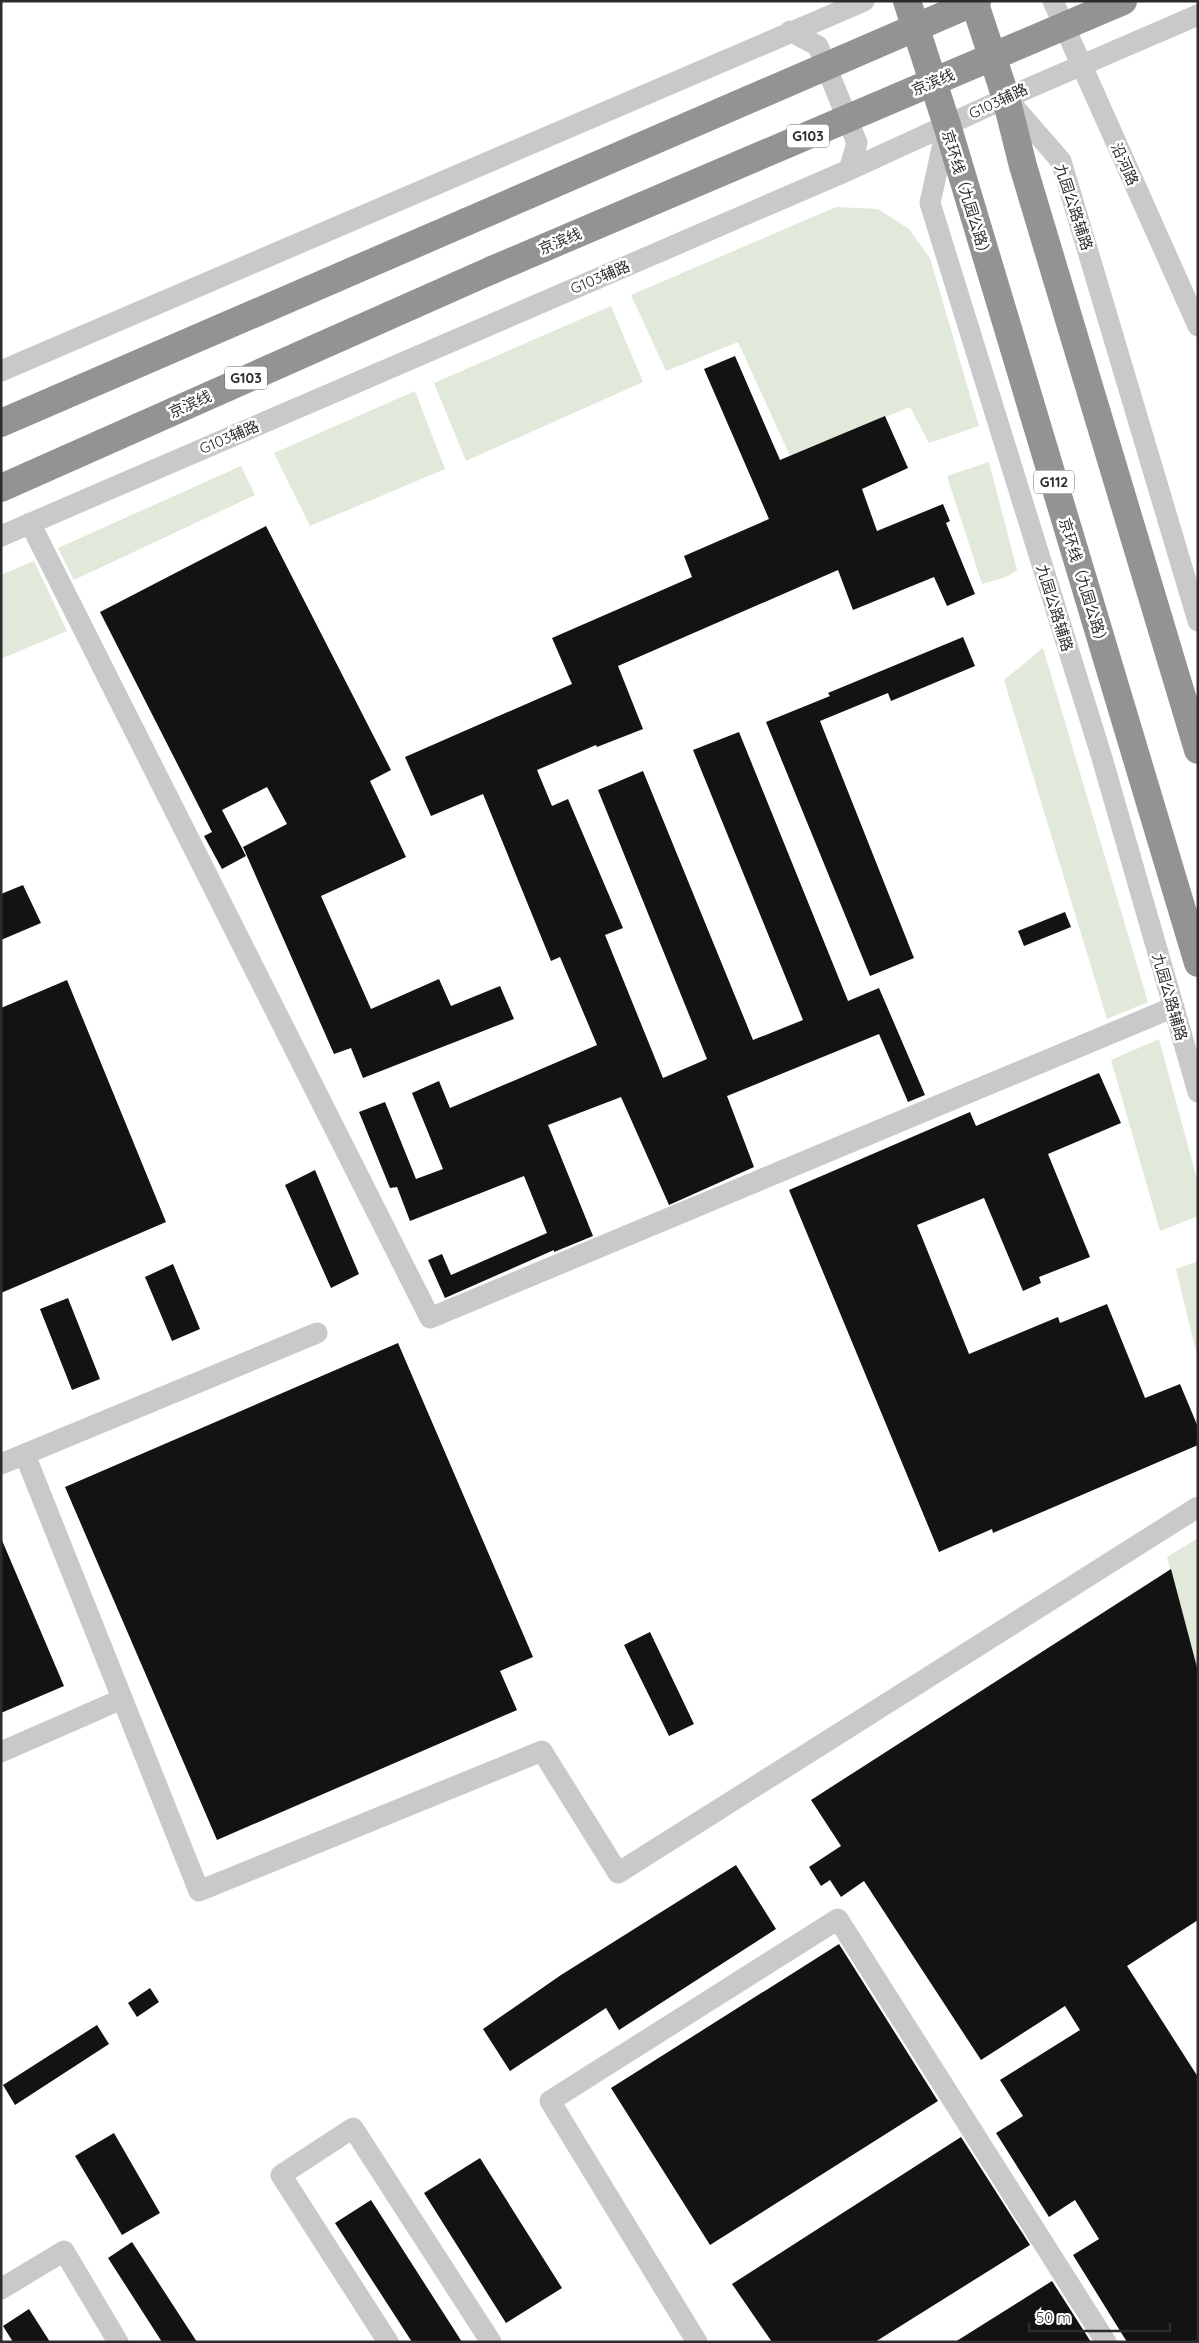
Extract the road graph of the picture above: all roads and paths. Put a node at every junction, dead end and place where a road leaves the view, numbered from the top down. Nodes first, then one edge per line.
1 (864, 1) edge
2 (907, 1) edge
3 (975, 1) edge
4 (1053, 1) edge
5 (1123, 1) edge
6 (1198, 14) edge
7 (790, 31) junction
8 (1081, 64) junction
9 (1006, 98) junction
10 (947, 125) junction
11 (849, 170) junction
12 (1198, 326) edge
13 (1, 371) edge
14 (1, 423) edge
15 (1, 488) edge
16 (30, 523) junction
17 (1, 536) edge
18 (1198, 621) edge
19 (1198, 750) edge
20 (1198, 963) edge
21 (1174, 1007) junction
22 (1198, 1092) edge
23 (317, 1333) dead end
24 (24, 1455) junction
25 (1, 1464) edge
26 (1198, 1507) edge
27 (122, 1699) junction
28 (1, 1752) edge
29 (1, 2289) edge
30 (118, 2342) edge
31 (388, 2342) edge
32 (491, 2342) edge
33 (697, 2342) edge
34 (1106, 2342) edge

1 - 7 street
2 - 10 highway, 京环线（九园公路） / G112
3 - 9 highway
3 - 14 highway, bridge
4 - 8 street, 沿河路
5 - 15 highway, 京滨线 / G103, bridge
6 - 8 street, G103辅路
7 - 11 street
7 - 13 street
8 - 9 street, G103辅路
8 - 12 street, 沿河路
9 - 10 street, G103辅路
9 - 18 street, 九园公路辅路
9 - 19 highway
10 - 11 street, G103辅路
10 - 20 highway, 京环线（九园公路） / G112
10 - 21 street, 九园公路辅路
11 - 16 street, G103辅路
16 - 17 street, G103辅路
16 - 21 street
21 - 22 street, 九园公路辅路
23 - 24 street
24 - 25 street
24 - 27 street
26 - 27 street
27 - 28 street
29 - 30 street
31 - 32 street
33 - 34 street

